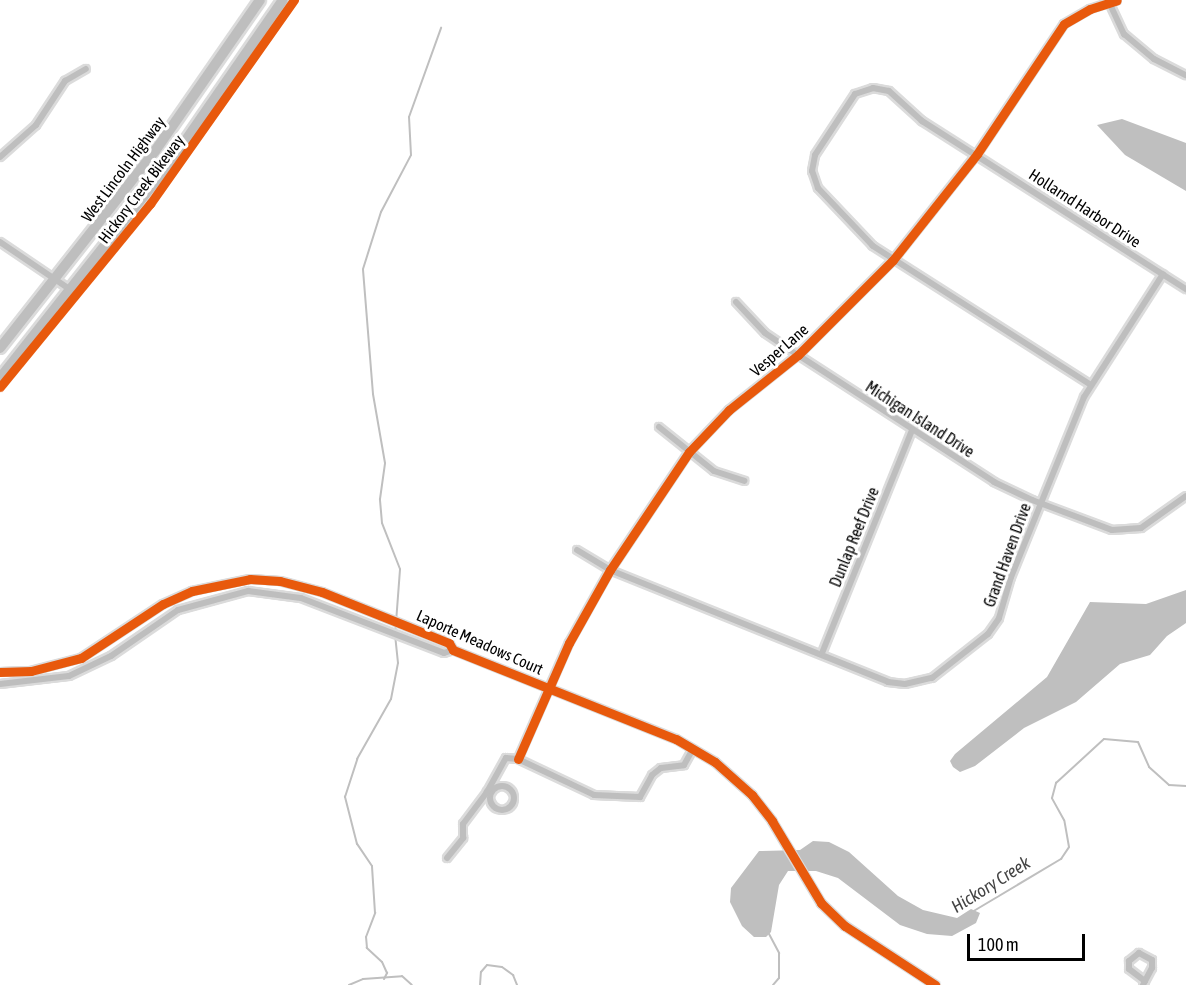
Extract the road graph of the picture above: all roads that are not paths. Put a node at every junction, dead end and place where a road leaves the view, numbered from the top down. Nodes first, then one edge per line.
1 (260, 0) edge
2 (282, 0) edge
3 (1117, 0) edge
4 (1108, 1) edge
5 (86, 69) dead end
6 (1186, 75) edge
7 (977, 154) junction
8 (0, 157) edge
9 (0, 242) edge
10 (893, 260) junction
11 (1163, 274) junction
12 (56, 279) junction
13 (1186, 289) edge
14 (71, 290) junction
15 (736, 302) dead end
16 (0, 348) edge
17 (798, 355) junction
18 (0, 378) edge
19 (1091, 385) junction
20 (659, 428) dead end
21 (912, 430) junction
22 (689, 452) junction
23 (744, 481) dead end
24 (1186, 496) edge
25 (1040, 503) junction
26 (577, 550) dead end
27 (610, 570) junction
28 (453, 650) junction
29 (822, 653) junction
30 (0, 672) edge
31 (0, 684) edge
32 (550, 689) junction
33 (693, 749) junction
34 (518, 759) junction
35 (447, 858) dead end
36 (1144, 983) edge
37 (935, 985) edge

1 - 12 main road, West Lincoln Highway
2 - 14 main road, West Lincoln Highway
3 - 4 street, Vesper Lane
4 - 6 street
4 - 7 street, Vesper Lane
5 - 8 street
7 - 10 street, Vesper Lane
7 - 10 street, Hollarnd Harbor Drive
7 - 11 street, Hollarnd Harbor Drive
9 - 12 street
10 - 17 street, Vesper Lane
10 - 19 street
11 - 13 street, Hollarnd Harbor Drive
11 - 19 street, Grand Haven Drive
12 - 14 street
12 - 16 main road, West Lincoln Highway
14 - 18 main road, West Lincoln Highway
15 - 17 street, Michigan Island Drive
17 - 21 street, Michigan Island Drive
17 - 22 street, Vesper Lane
19 - 25 street, Grand Haven Drive
20 - 22 street
21 - 25 street, Michigan Island Drive
21 - 29 street, Dunlap Reef Drive
22 - 23 street
22 - 27 street, Vesper Lane
24 - 25 street, Michigan Island Drive
25 - 29 street, Grand Haven Drive
26 - 27 street, Grand Haven Drive
27 - 29 street, Grand Haven Drive
27 - 32 street, Vesper Lane
28 - 30 street, Laporte Meadows Court
28 - 31 street, Laporte Meadows Court
28 - 32 street, Laporte Meadows Court
32 - 33 street, Laporte Meadows Court
32 - 34 street, Vesper Lane
33 - 34 street
33 - 37 street, Laporte Meadows Court
34 - 35 street
36 - 36 street

